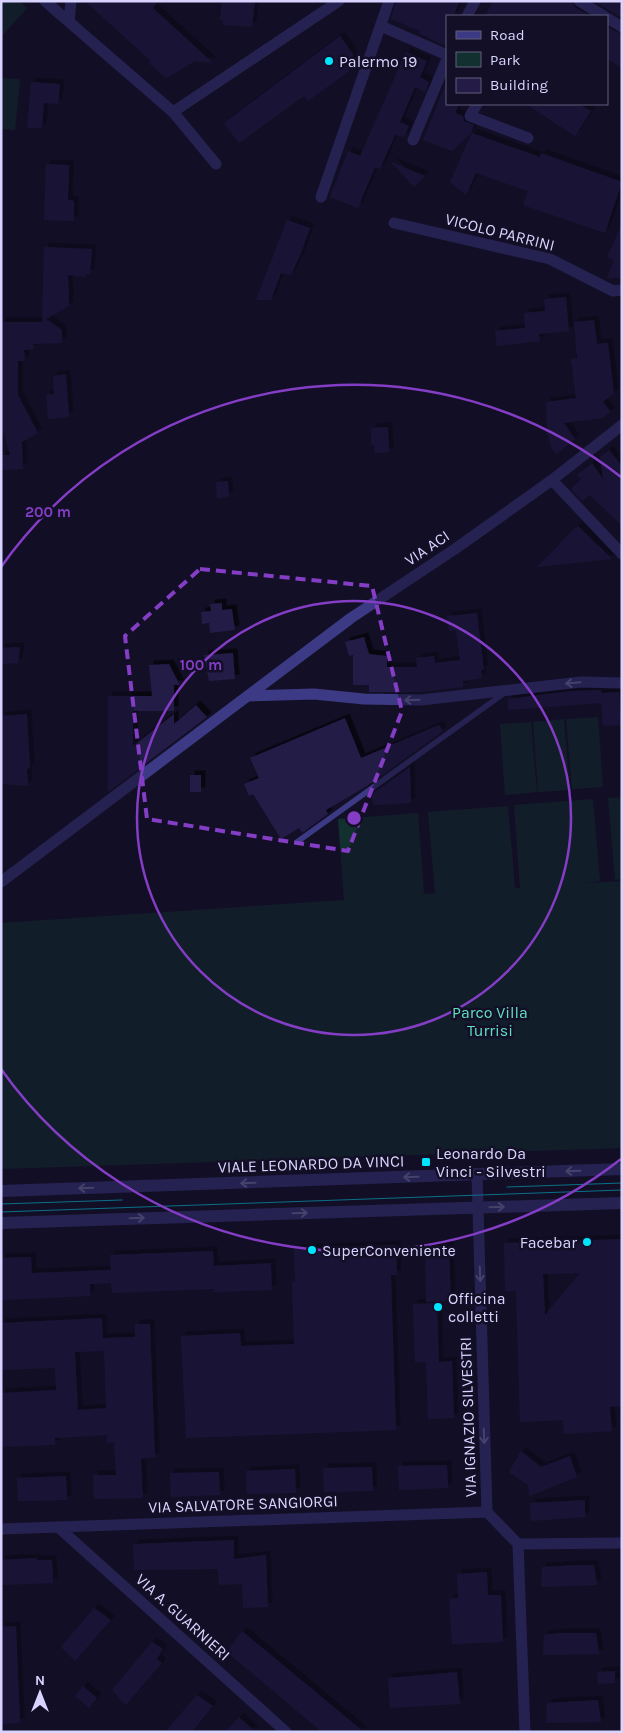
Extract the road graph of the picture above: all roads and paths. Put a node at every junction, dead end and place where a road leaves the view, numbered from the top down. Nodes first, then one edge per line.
1 (45, 1) edge
2 (71, 1) edge
3 (339, 1) edge
4 (389, 1) edge
5 (475, 1) edge
6 (579, 1) edge
7 (468, 15) edge
8 (602, 15) edge
9 (608, 19) edge
10 (69, 22) junction
11 (380, 26) junction
12 (622, 27) edge
13 (446, 57) edge
14 (446, 59) edge
15 (476, 105) edge
16 (173, 112) junction
17 (528, 138) dead end
18 (413, 140) dead end
19 (216, 164) dead end
20 (321, 197) dead end
21 (394, 223) dead end
22 (622, 290) edge
23 (622, 425) edge
24 (552, 480) junction
25 (622, 554) edge
26 (622, 683) edge
27 (508, 690) junction
28 (248, 696) junction
29 (298, 842) dead end
30 (1, 882) edge
31 (622, 1169) edge
32 (477, 1174) junction
33 (1, 1191) edge
34 (622, 1203) edge
35 (478, 1208) junction
36 (1, 1223) edge
37 (486, 1512) junction
38 (58, 1527) junction
39 (1, 1529) edge
40 (622, 1543) edge
41 (518, 1544) junction
42 (286, 1732) edge
43 (524, 1732) edge

1 - 10 street
2 - 10 street
3 - 16 street
4 - 11 street
5 - 7 street
6 - 8 street
9 - 12 street
10 - 16 street
11 - 13 street
11 - 20 street
14 - 18 street
15 - 17 street
16 - 19 street
21 - 22 street, VICOLO PARRINI
23 - 24 street, VIA ACI
24 - 25 street
24 - 28 street, VIA ACI
26 -> 27 street
27 -> 28 street
27 - 29 lane
28 - 30 street, VIA ACI
31 -> 32 street, VIALE LEONARDO DA VINCI
32 -> 33 street, VIALE LEONARDO DA VINCI
32 - 35 street, VIA IGNAZIO SILVESTRI
35 -> 34 street
36 -> 35 street
35 -> 37 street, VIA IGNAZIO SILVESTRI
37 - 38 street, VIA SALVATORE SANGIORGI
37 - 41 street, VIA IGNAZIO SILVESTRI
38 - 39 street, VIA SALVATORE SANGIORGI
38 - 42 street, VIA A. GUARNIERI
40 - 41 street
41 - 43 street

